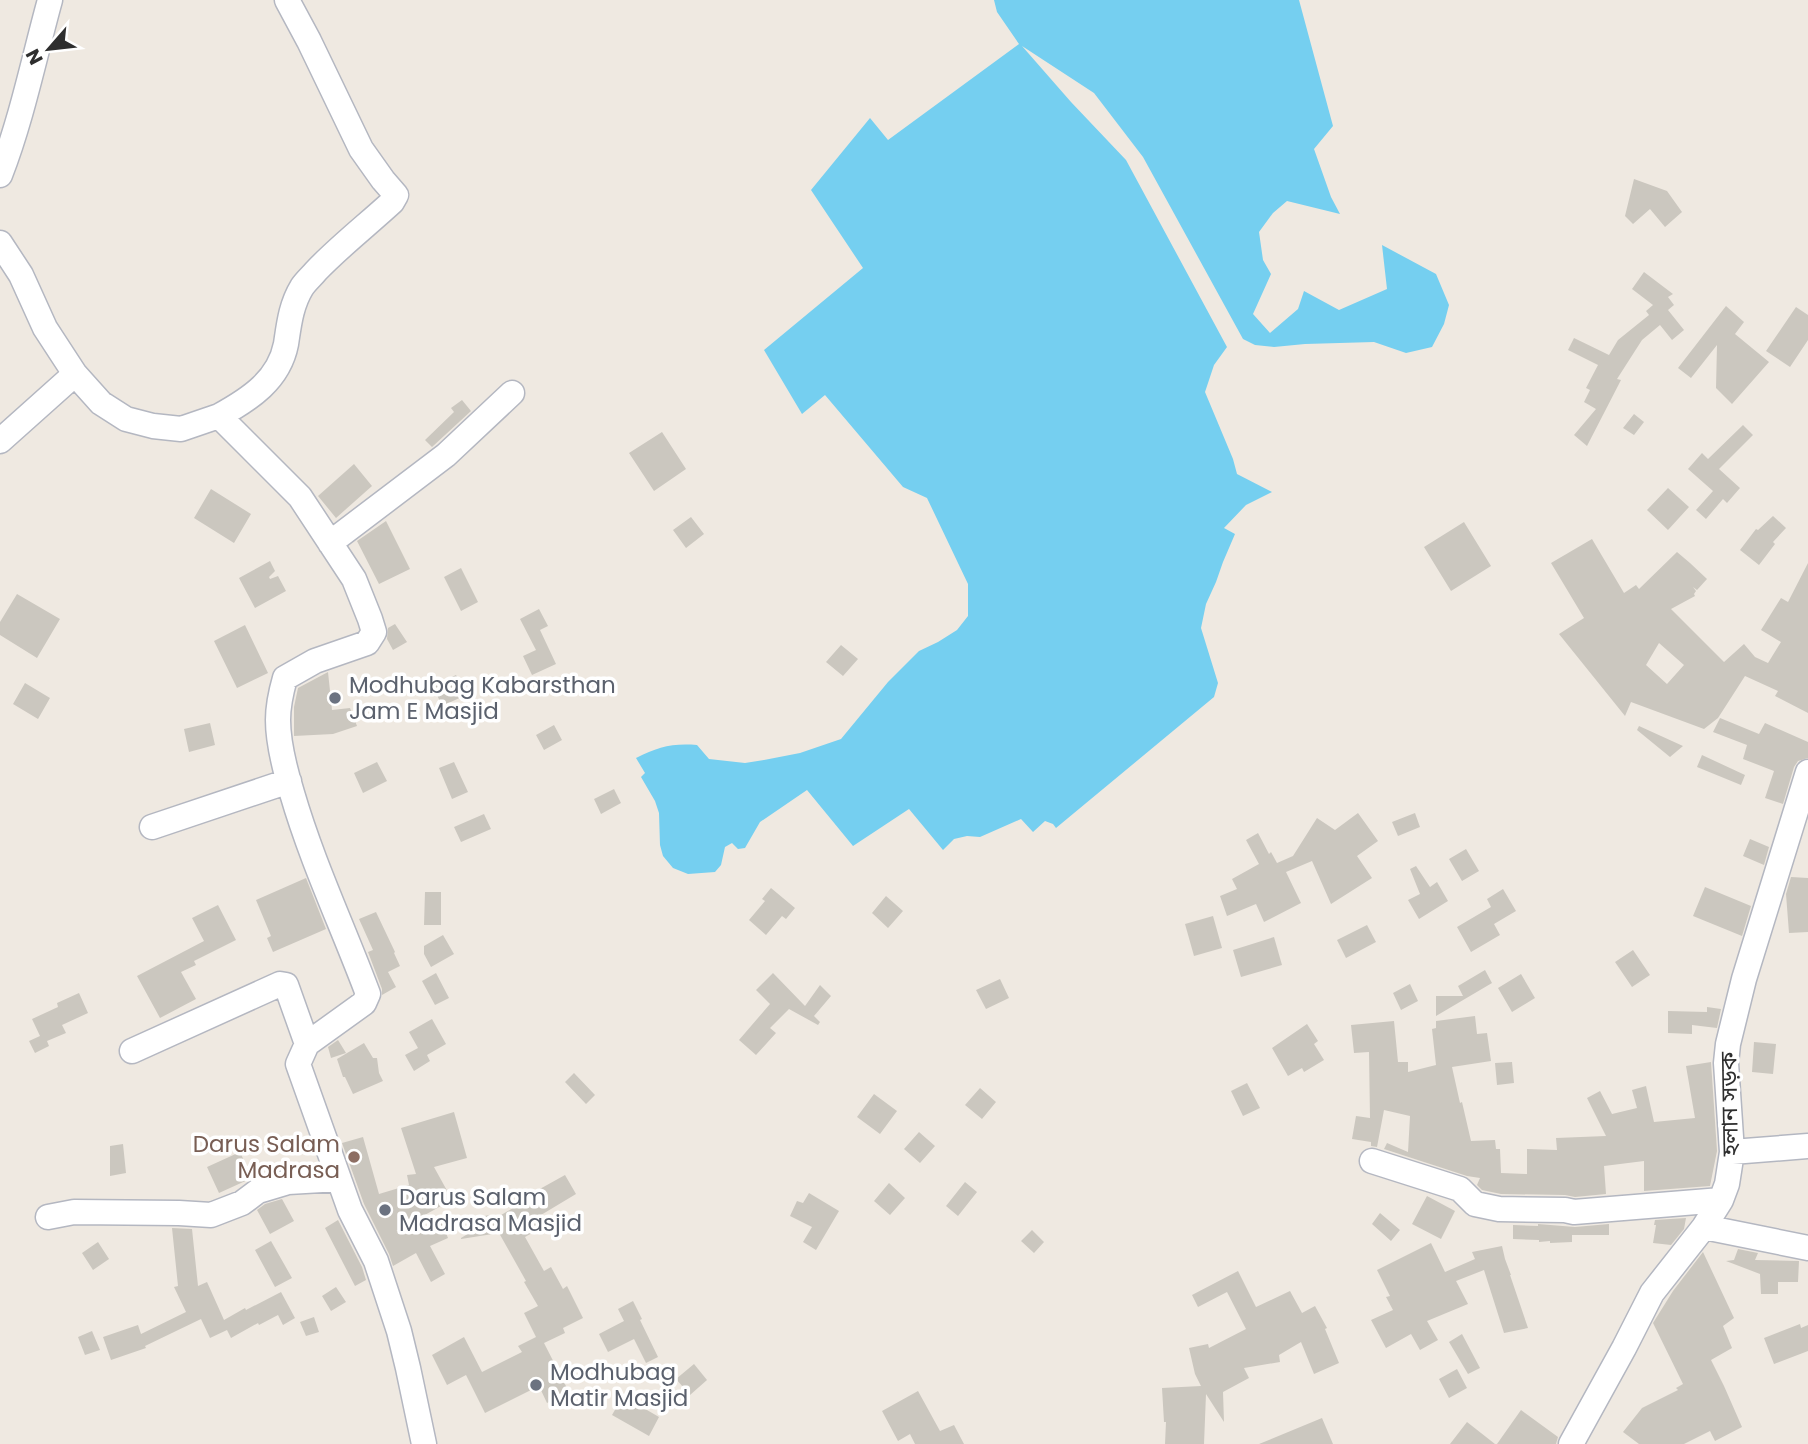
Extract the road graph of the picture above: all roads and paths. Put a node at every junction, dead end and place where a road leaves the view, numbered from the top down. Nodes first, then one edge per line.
1 (50, 0) edge
2 (287, 0) edge
3 (0, 175) edge
4 (0, 243) edge
5 (75, 374) junction
6 (512, 393) dead end
7 (219, 416) junction
8 (0, 441) edge
9 (330, 543) junction
10 (1808, 772) edge
11 (289, 781) junction
12 (1803, 805) edge
13 (152, 827) dead end
14 (307, 1044) junction
15 (132, 1051) dead end
16 (1808, 1146) edge
17 (1732, 1152) junction
18 (1372, 1161) dead end
19 (339, 1179) junction
20 (1721, 1200) junction
21 (48, 1217) dead end
22 (1704, 1227) junction
23 (1808, 1248) edge
24 (424, 1444) edge
25 (1571, 1444) edge

1 - 3 street
2 - 7 street
4 - 5 street
5 - 7 street
5 - 8 street
6 - 9 street
7 - 9 street
9 - 11 street
10 - 12 street, হলান সড়ক
11 - 13 street
11 - 14 street
12 - 17 street, হলান সড়ক
14 - 15 street
14 - 19 street
16 - 17 street
17 - 20 street, হলান সড়ক
18 - 20 street
19 - 21 street
19 - 24 street
20 - 22 street, হলান সড়ক
22 - 23 street
22 - 25 street, হলান সড়ক

